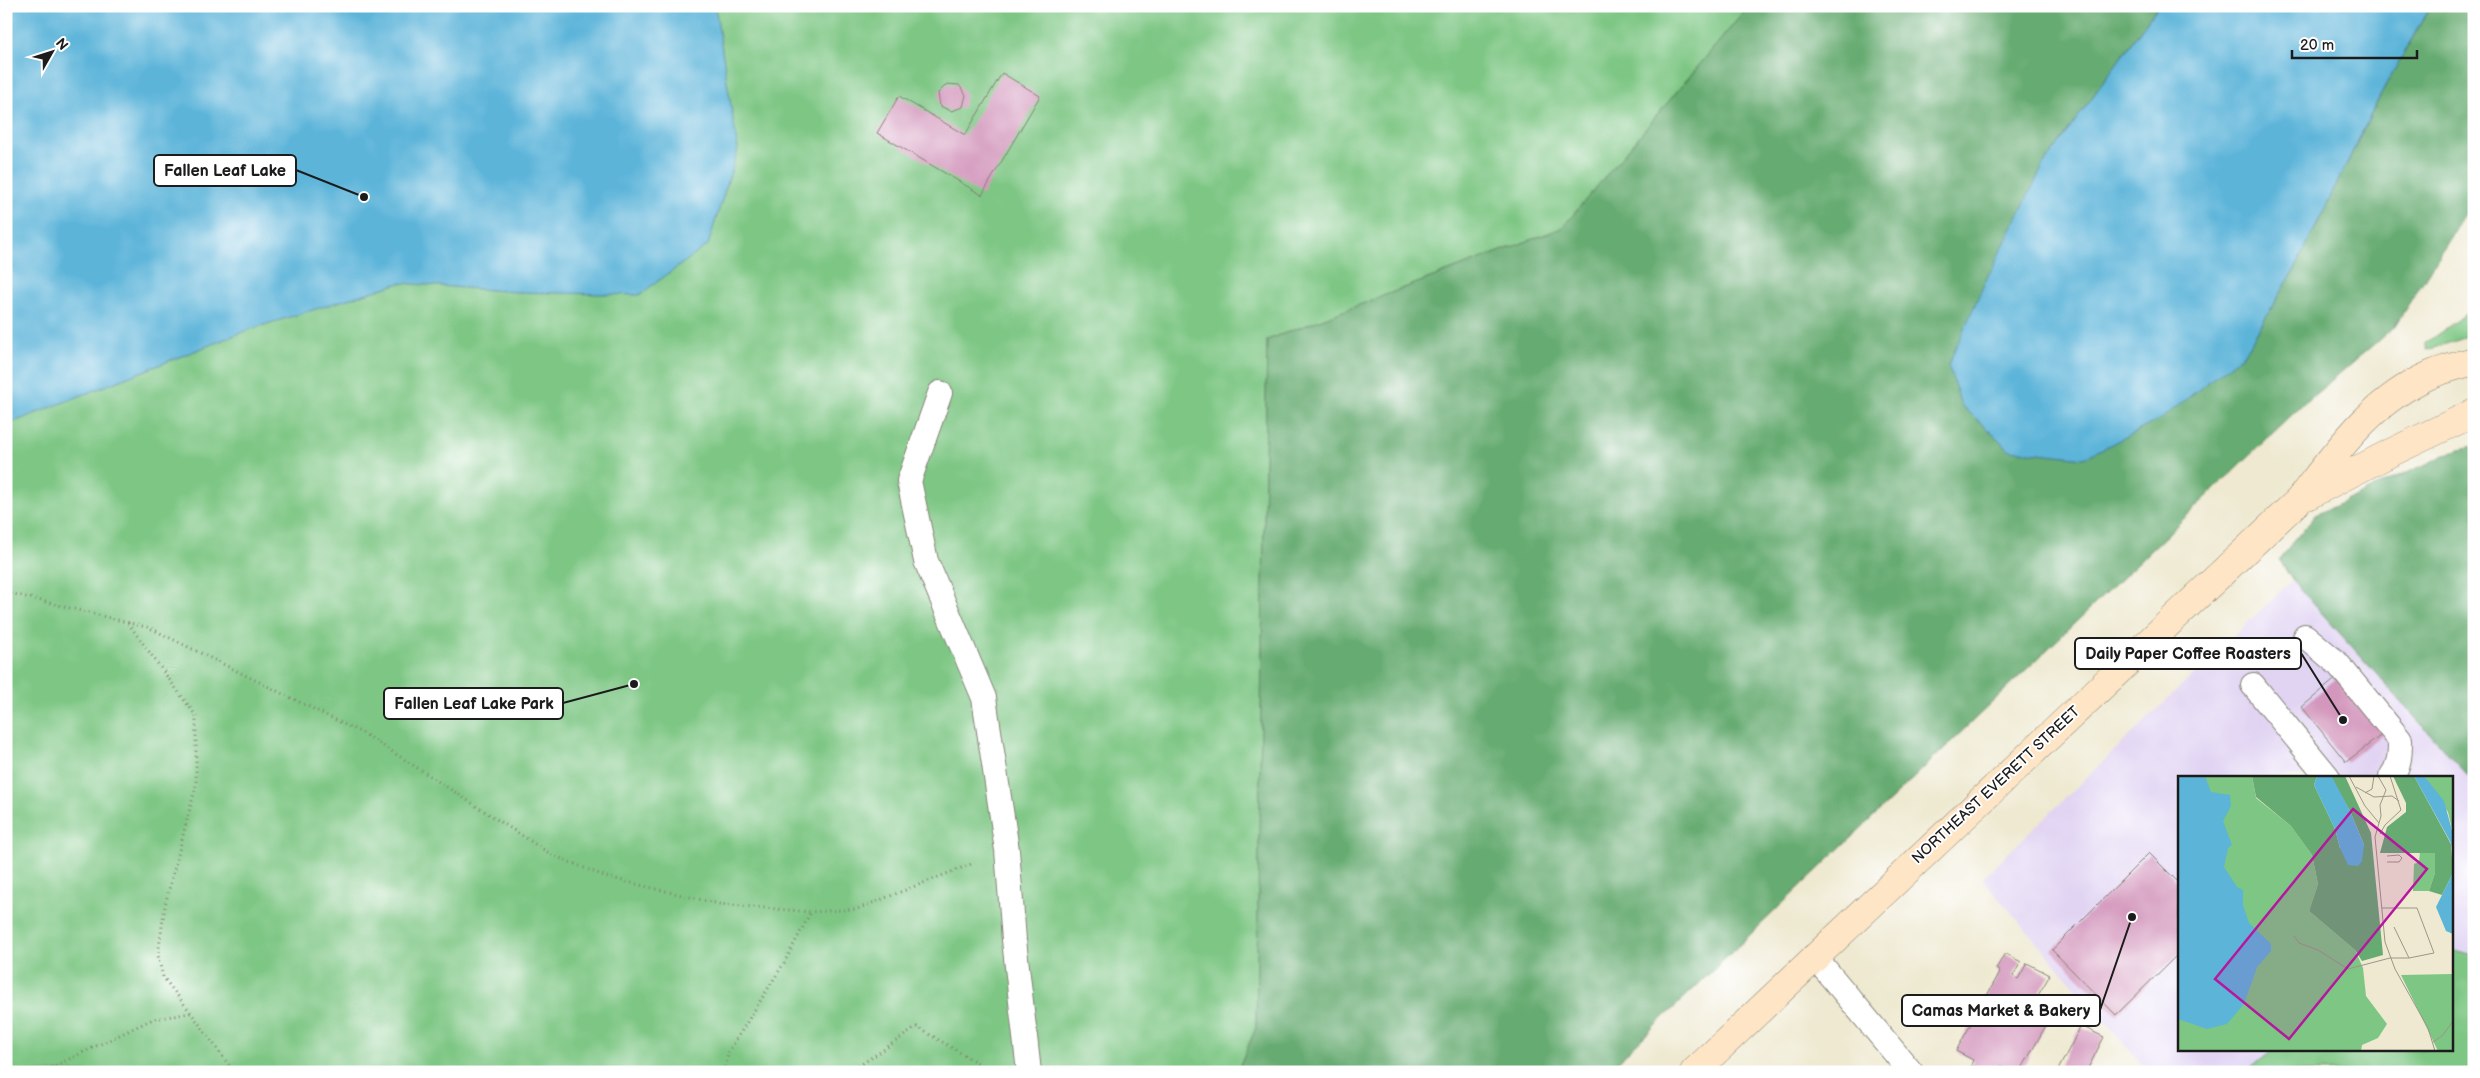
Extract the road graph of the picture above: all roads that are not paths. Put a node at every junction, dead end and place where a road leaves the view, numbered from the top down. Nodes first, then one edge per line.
1 (2474, 361) edge
2 (940, 393) dead end
3 (2474, 413) edge
4 (2300, 500) junction
5 (2305, 636) dead end
6 (2253, 685) dead end
7 (2327, 776) edge
8 (2393, 776) edge
9 (1814, 956) junction
10 (1029, 1072) edge
11 (1694, 1072) edge
12 (1910, 1072) edge

1 - 4 main road, NORTHEAST EVERETT STREET
2 - 10 lane
3 - 4 main road, NORTHEAST EVERETT STREET
4 - 9 main road, NORTHEAST EVERETT STREET
5 - 8 lane
6 - 7 lane
9 - 11 main road, NORTHEAST EVERETT STREET
9 - 12 lane

